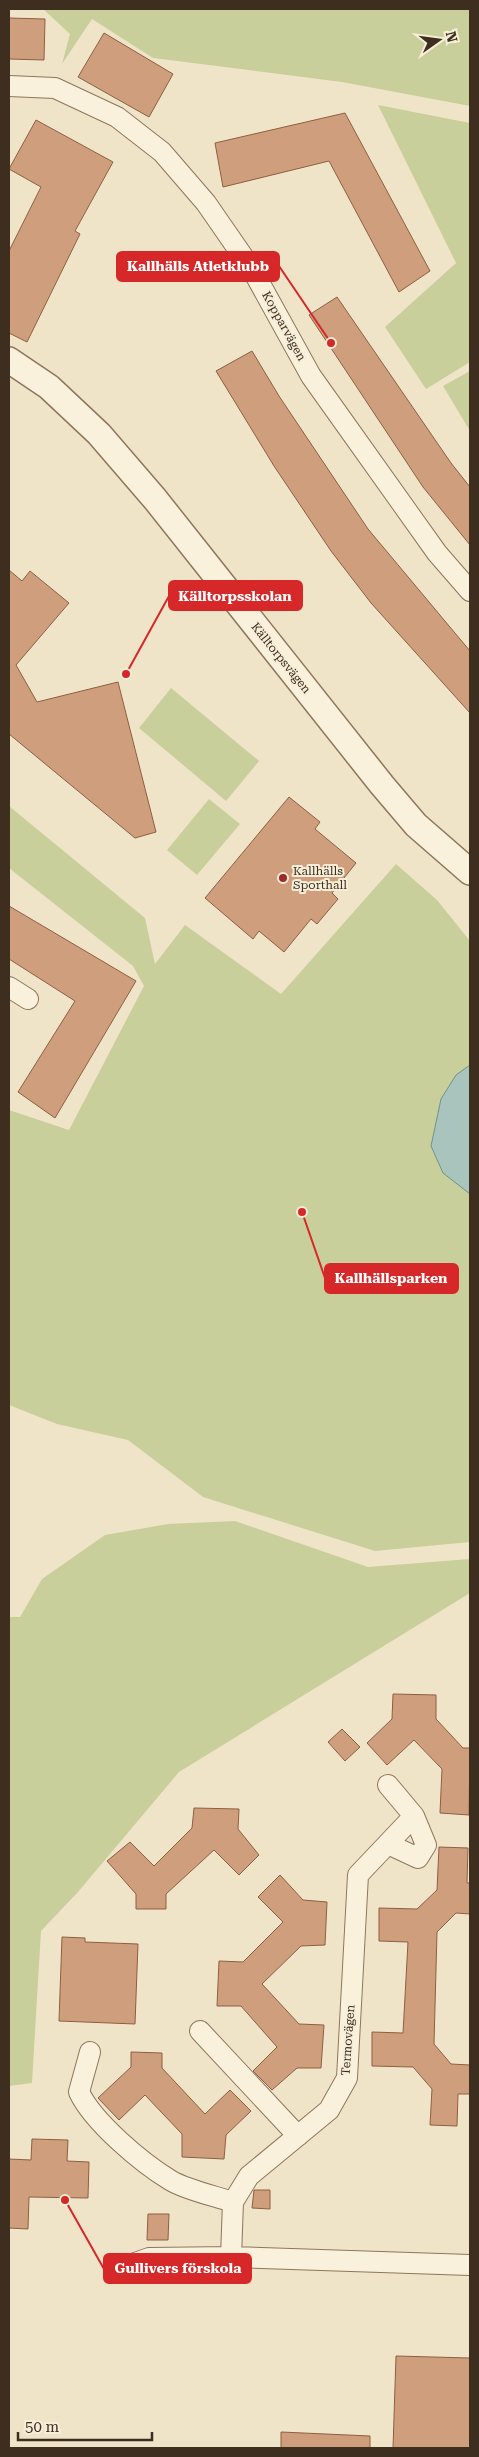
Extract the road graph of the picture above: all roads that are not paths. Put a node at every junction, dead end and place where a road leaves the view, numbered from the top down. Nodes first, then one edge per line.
1 (9, 86) edge
2 (9, 360) edge
3 (470, 591) edge
4 (470, 872) edge
5 (9, 988) edge
6 (28, 999) dead end
7 (388, 1785) dead end
8 (414, 1816) junction
9 (388, 1844) junction
10 (200, 2031) dead end
11 (90, 2052) dead end
12 (298, 2136) junction
13 (233, 2202) junction
14 (231, 2257) junction
15 (470, 2265) edge
16 (121, 2268) dead end

1 - 3 street, Kopparvägen
2 - 4 street, Källtorpsvägen
5 - 6 street
7 - 8 street
8 - 9 street, Termovägen
8 - 9 street
9 - 12 street, Termovägen
10 - 12 street
11 - 13 street
12 - 13 street, Termovägen
13 - 14 street, Termovägen
14 - 15 street
14 - 16 street

